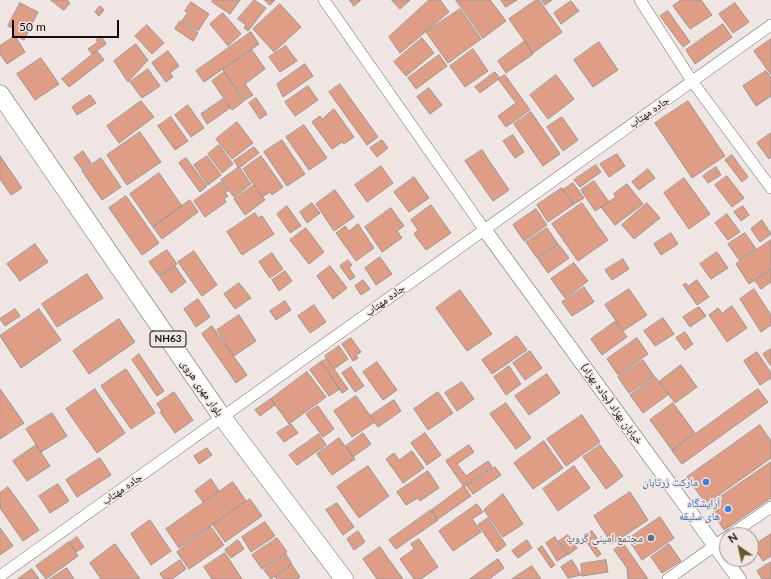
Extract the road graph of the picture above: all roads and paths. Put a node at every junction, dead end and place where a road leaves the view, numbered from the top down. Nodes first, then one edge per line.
1 (324, 0) edge
2 (640, 0) edge
3 (771, 25) edge
4 (692, 81) junction
5 (0, 94) edge
6 (771, 188) edge
7 (484, 229) junction
8 (222, 417) junction
9 (771, 506) edge
10 (741, 527) edge
11 (719, 542) edge
12 (715, 545) junction
13 (0, 576) edge
14 (344, 579) edge
15 (668, 579) edge
16 (739, 579) edge

1 - 7 street
2 - 4 street
3 - 4 street, جاده مهتاب
4 - 6 street
4 - 7 street, جاده مهتاب
5 - 8 highway, بلوار مهری هروی / NH63
7 - 8 street, جاده مهتاب
7 - 12 street, خیابان بهزاد (جاده بهزاد)
8 - 13 street, جاده مهتاب
8 - 14 highway, بلوار مهری هروی / NH63
9 - 10 street
11 - 12 street
12 - 15 street
12 - 16 street, خیابان بهزاد (جاده بهزاد)

